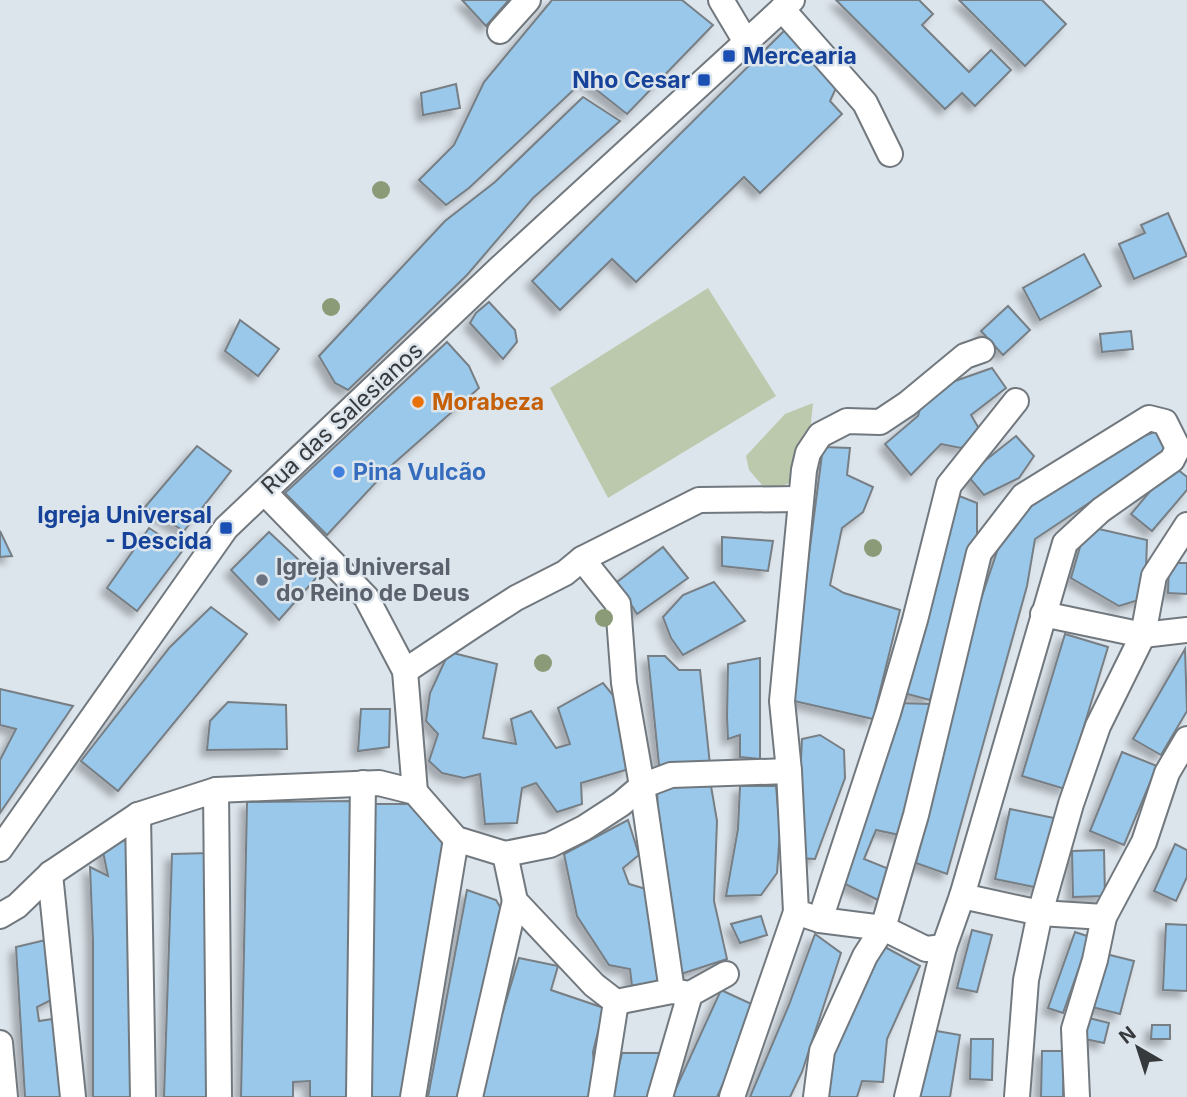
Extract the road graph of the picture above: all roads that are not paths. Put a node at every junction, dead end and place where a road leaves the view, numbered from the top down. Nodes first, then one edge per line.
1 (528, 0) edge
2 (721, 0) edge
3 (787, 4) edge
4 (500, 31) dead end
5 (746, 42) junction
6 (890, 154) dead end
7 (982, 350) dead end
8 (1016, 401) dead end
9 (264, 492) junction
10 (801, 499) junction
11 (1187, 525) edge
12 (582, 559) junction
13 (1043, 614) junction
14 (1187, 630) edge
15 (1143, 635) junction
16 (405, 671) junction
17 (1187, 740) edge
18 (789, 771) junction
19 (363, 783) junction
20 (642, 786) junction
21 (216, 790) junction
22 (415, 792) junction
23 (138, 815) junction
24 (456, 839) junction
25 (0, 849) edge
26 (505, 854) junction
27 (50, 874) junction
28 (962, 896) junction
29 (515, 901) junction
30 (1040, 913) junction
31 (0, 916) edge
32 (808, 916) junction
33 (1104, 917) junction
34 (883, 928) junction
35 (944, 947) junction
36 (726, 974) dead end
37 (681, 993) junction
38 (616, 1002) junction
39 (0, 1043) edge
40 (5, 1097) edge
41 (73, 1097) edge
42 (143, 1097) edge
43 (219, 1097) edge
44 (359, 1097) edge
45 (413, 1097) edge
46 (470, 1097) edge
47 (601, 1097) edge
48 (660, 1097) edge
49 (732, 1097) edge
50 (816, 1097) edge
51 (907, 1097) edge
52 (1017, 1097) edge
53 (1077, 1097) edge

1 - 4 street
2 - 5 street
3 - 5 street, Rua das Salesianos
3 - 6 street
5 - 9 street, Rua das Salesianos
7 - 10 street
8 - 32 street
9 - 16 street
9 - 25 street, Rua das Salesianos
10 - 12 street
10 - 18 street
11 - 15 street
12 - 16 street
12 - 20 street
13 - 15 street
13 - 28 street
13 - 34 street
14 - 15 street
15 - 30 street
16 - 22 street
17 - 33 street
18 - 20 street
18 - 32 street
19 - 21 street
19 - 22 street
19 - 44 street
20 - 26 street
20 - 37 street
21 - 23 street
21 - 43 street
22 - 24 street
23 - 27 street
23 - 42 street
24 - 26 street
24 - 45 street
26 - 29 street
27 - 31 street
27 - 41 street
28 - 30 street
28 - 35 street
29 - 38 street
29 - 46 street
30 - 33 street
30 - 52 street
32 - 34 street
32 - 49 street
33 - 53 street
34 - 35 street
34 - 50 street
35 - 51 street
36 - 37 street
37 - 38 street
37 - 48 street
38 - 47 street
39 - 40 street

